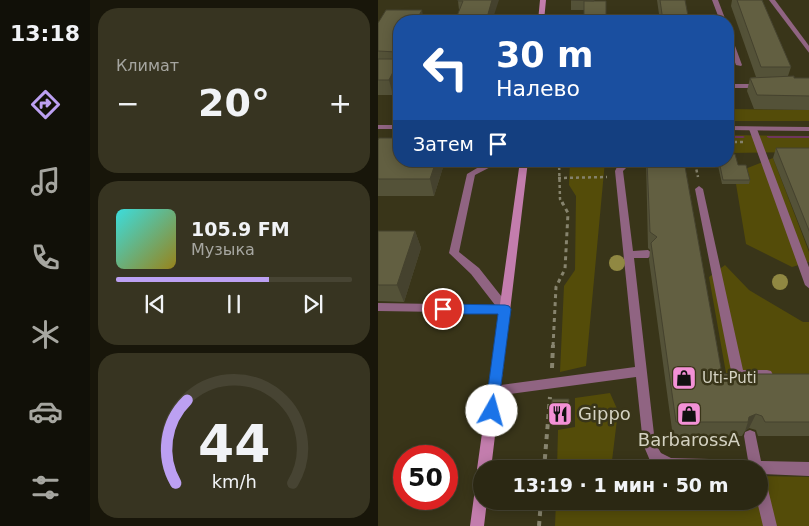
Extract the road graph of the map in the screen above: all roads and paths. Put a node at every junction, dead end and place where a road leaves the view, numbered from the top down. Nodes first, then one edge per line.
1 (543, 0) edge
2 (715, 0) edge
3 (772, 0) edge
4 (542, 15) edge
5 (721, 15) edge
6 (734, 51) edge
7 (810, 52) edge
8 (739, 65) dead end
9 (734, 86) edge
10 (773, 86) edge
11 (378, 127) edge
12 (393, 127) edge
13 (734, 128) edge
14 (753, 129) junction
15 (810, 129) edge
16 (483, 167) edge
17 (523, 167) edge
18 (559, 167) edge
19 (621, 167) edge
20 (620, 177) junction
21 (558, 178) junction
22 (699, 189) dead end
23 (648, 254) dead end
24 (629, 255) junction
25 (810, 285) edge
26 (378, 307) edge
27 (505, 309) junction
28 (642, 371) junction
29 (738, 375) junction
30 (783, 375) edge
31 (552, 383) junction
32 (741, 390) edge
33 (494, 391) junction
34 (750, 436) edge
35 (485, 460) edge
36 (545, 460) edge
37 (661, 460) edge
38 (754, 460) edge
39 (768, 468) edge
40 (810, 469) edge
41 (479, 510) edge
42 (540, 510) edge
43 (766, 510) edge
44 (477, 526) edge
45 (539, 526) edge
46 (770, 526) edge

1 - 4 main road
2 - 5 street
3 - 7 street
6 - 8 street
9 - 10 street
11 - 12 street
13 - 14 street
14 - 15 street
14 - 25 street
16 - 27 street
17 - 27 main road
18 - 21 path
19 - 20 street
20 - 21 path
20 - 24 street
21 - 31 path
22 - 29 street
23 - 24 street
24 - 28 street
26 - 27 street
27 - 33 main road
28 - 31 street
28 - 37 street
29 - 30 street
29 - 32 street
31 - 33 street
31 - 36 path
33 - 35 main road
34 - 38 street
39 - 40 street
41 - 44 main road
42 - 45 path
43 - 46 street

